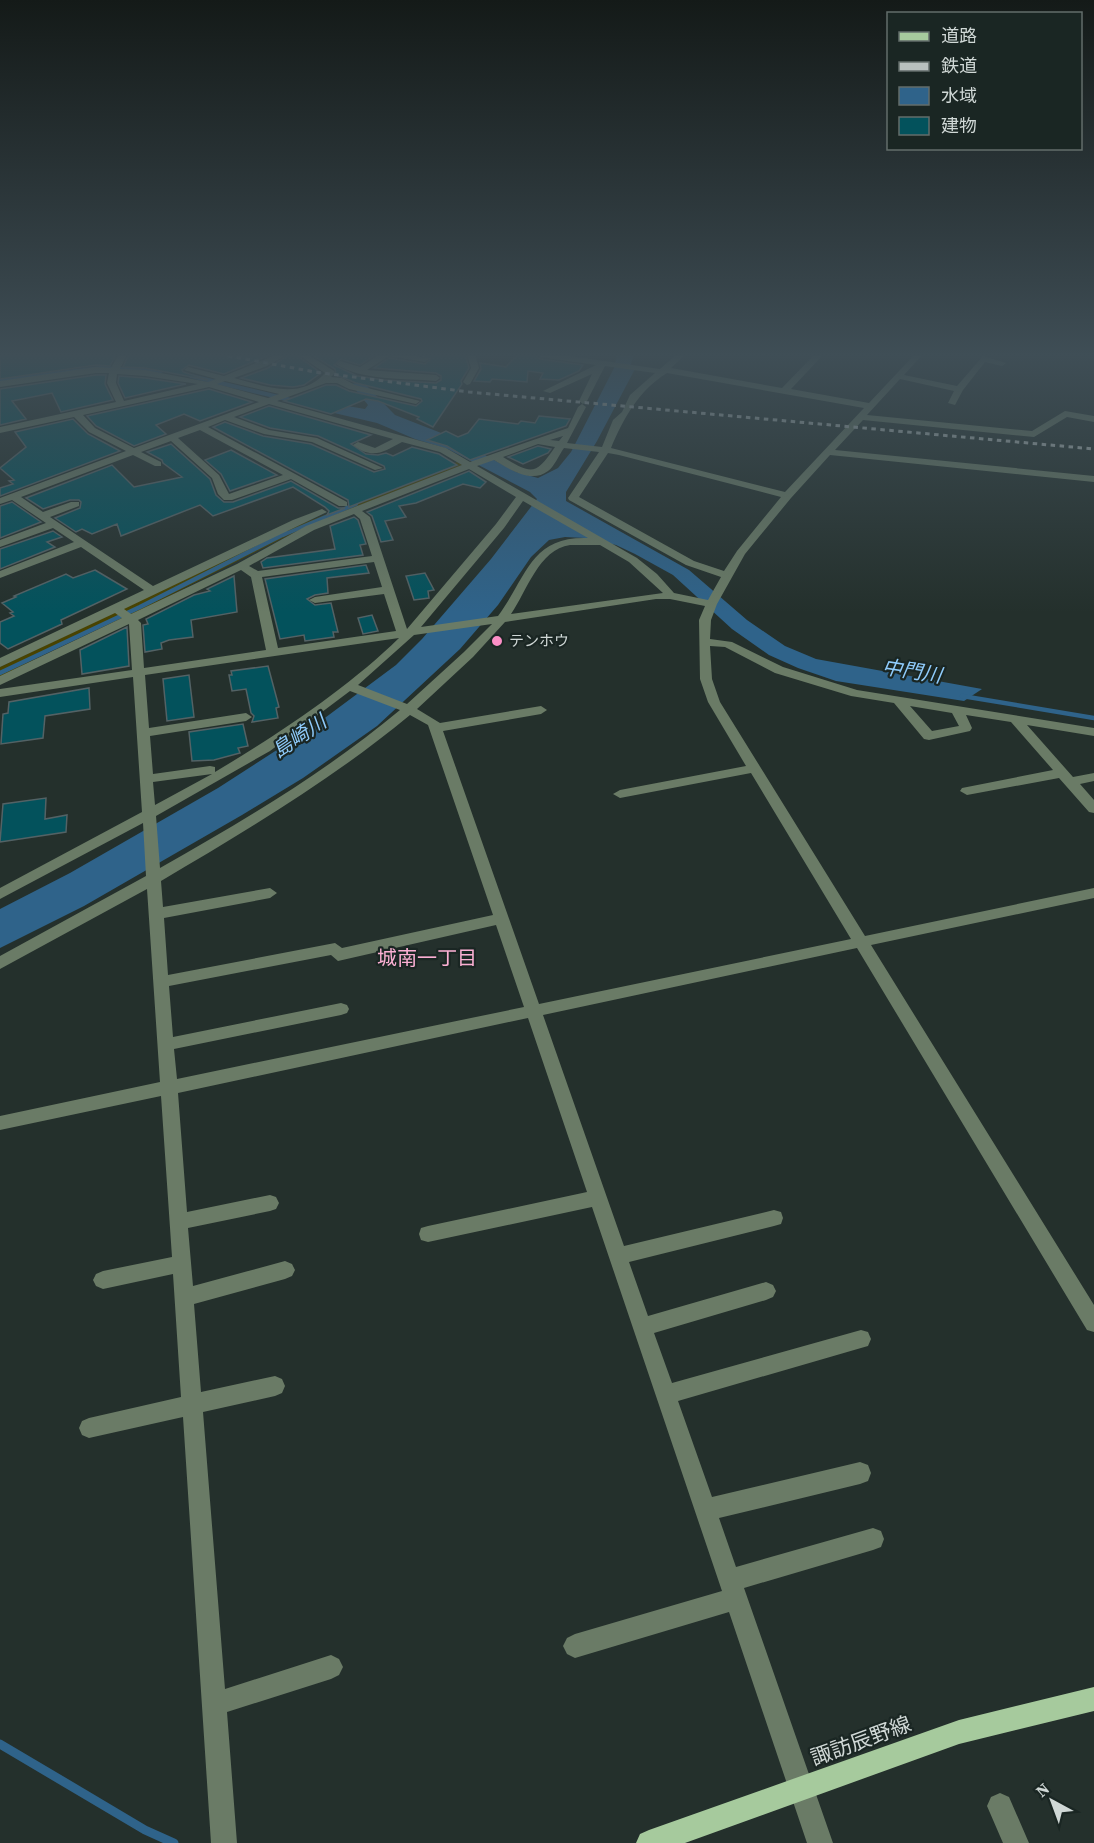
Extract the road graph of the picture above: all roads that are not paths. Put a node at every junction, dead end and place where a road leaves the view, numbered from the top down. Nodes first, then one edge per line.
1 (114, 440) edge
2 (163, 440) edge
3 (175, 440) edge
4 (225, 440) edge
5 (314, 440) edge
6 (398, 440) edge
7 (409, 440) edge
8 (539, 440) edge
9 (565, 440) edge
10 (608, 440) edge
11 (838, 440) edge
12 (536, 441) junction
13 (358, 445) dead end
14 (563, 445) junction
15 (135, 450) junction
16 (603, 450) junction
17 (827, 452) junction
18 (494, 456) junction
19 (458, 459) junction
20 (158, 464) dead end
21 (472, 464) junction
22 (378, 468) dead end
23 (291, 476) junction
24 (1094, 479) edge
25 (13, 496) junction
26 (787, 496) junction
27 (524, 498) junction
28 (0, 501) edge
29 (75, 504) dead end
30 (343, 504) junction
31 (354, 510) junction
32 (42, 516) junction
33 (53, 524) junction
34 (597, 540) junction
35 (82, 543) junction
36 (0, 544) edge
37 (378, 558) junction
38 (241, 566) junction
39 (256, 574) junction
40 (0, 575) edge
41 (727, 575) junction
42 (388, 590) junction
43 (152, 591) junction
44 (670, 596) junction
45 (315, 600) dead end
46 (711, 604) junction
47 (116, 608) junction
48 (130, 618) junction
49 (496, 621) junction
50 (406, 633) junction
51 (704, 642) junction
52 (273, 653) junction
53 (3, 658) edge
54 (138, 673) junction
55 (0, 681) edge
56 (352, 687) junction
57 (0, 693) edge
58 (898, 700) junction
59 (407, 709) junction
60 (957, 709) junction
61 (542, 710) dead end
62 (246, 717) dead end
63 (1014, 718) junction
64 (436, 728) junction
65 (1094, 732) edge
66 (144, 733) junction
67 (755, 768) junction
68 (210, 770) dead end
69 (1066, 777) junction
70 (1094, 777) edge
71 (147, 779) junction
72 (967, 791) dead end
73 (620, 794) dead end
74 (1094, 809) edge
75 (150, 815) junction
76 (153, 875) junction
77 (270, 893) dead end
78 (1094, 893) edge
79 (0, 894) edge
80 (155, 914) junction
81 (501, 919) junction
82 (863, 943) junction
83 (0, 963) edge
84 (160, 982) junction
85 (341, 1010) dead end
86 (533, 1012) junction
87 (164, 1045) junction
88 (167, 1088) junction
89 (0, 1123) edge
90 (597, 1198) junction
91 (270, 1203) dead end
92 (774, 1218) dead end
93 (178, 1222) junction
94 (428, 1234) dead end
95 (618, 1256) junction
96 (181, 1264) junction
97 (285, 1270) dead end
98 (103, 1280) dead end
99 (766, 1291) dead end
100 (184, 1298) junction
101 (1094, 1323) edge
102 (642, 1327) junction
103 (861, 1339) dead end
104 (275, 1386) dead end
105 (665, 1395) junction
106 (191, 1404) junction
107 (89, 1428) dead end
108 (860, 1473) dead end
109 (705, 1510) junction
110 (873, 1539) dead end
111 (732, 1590) junction
112 (575, 1646) dead end
113 (331, 1667) dead end
114 (1094, 1699) edge
115 (215, 1704) junction
116 (802, 1790) junction
117 (1000, 1806) dead end
118 (224, 1843) edge
119 (649, 1843) edge
120 (820, 1843) edge
121 (1016, 1843) edge

1 - 15 street
2 - 15 street
3 - 23 street
4 - 23 street
5 - 22 street
6 - 13 street
7 - 19 street
8 - 12 street
9 - 14 street
10 - 16 street
11 - 17 street
12 - 14 street
12 - 18 street
14 - 16 street
14 - 18 street
15 - 20 street
15 - 25 street
16 - 26 street
16 - 41 street
17 - 24 street
17 - 26 street
18 - 21 street
19 - 21 street
19 - 30 street
21 - 27 street
21 - 31 street
23 - 30 street
25 - 28 street
25 - 32 street
26 - 41 street
27 - 34 street
27 - 50 street
29 - 32 street
30 - 43 street
31 - 37 street
31 - 38 street
32 - 33 street
33 - 35 street
33 - 36 street
34 - 44 street
34 - 49 street
35 - 40 street
35 - 43 street
37 - 39 street
37 - 42 street
38 - 39 street
38 - 48 street
39 - 52 street
41 - 46 street
42 - 45 street
42 - 50 street
43 - 47 street
44 - 46 street
44 - 49 street
46 - 51 street
47 - 48 street
47 - 53 street
48 - 54 street
48 - 55 street
49 - 50 street
49 - 59 street
50 - 52 street
50 - 56 street
51 - 58 street
51 - 67 street
52 - 54 street
54 - 57 street
54 - 66 street
56 - 59 street
56 - 75 street
58 - 60 street
58 - 60 street
59 - 64 street
59 - 76 street
60 - 63 street
61 - 64 street
62 - 66 street
63 - 65 street
63 - 69 street
64 - 81 street
66 - 71 street
67 - 73 street
67 - 82 street
68 - 71 street
69 - 70 street
69 - 72 street
69 - 74 street
71 - 75 street
75 - 76 street
75 - 79 street
76 - 80 street
76 - 83 street
77 - 80 street
78 - 82 street
80 - 84 street
81 - 84 street
81 - 86 street
82 - 86 street
82 - 101 street
84 - 87 street
85 - 87 street
86 - 88 street
86 - 90 street
87 - 88 street
88 - 89 street
88 - 93 street
90 - 94 street
90 - 95 street
91 - 93 street
92 - 95 street
93 - 96 street
95 - 102 street
96 - 98 street
96 - 100 street
97 - 100 street
99 - 102 street
100 - 106 street
102 - 105 street
103 - 105 street
104 - 106 street
105 - 109 street
106 - 107 street
106 - 115 street
108 - 109 street
109 - 111 street
110 - 111 street
111 - 112 street
111 - 116 street
113 - 115 street
114 - 116 main road, 諏訪辰野線
115 - 118 street
116 - 119 main road, 諏訪辰野線
116 - 120 street
117 - 121 street

